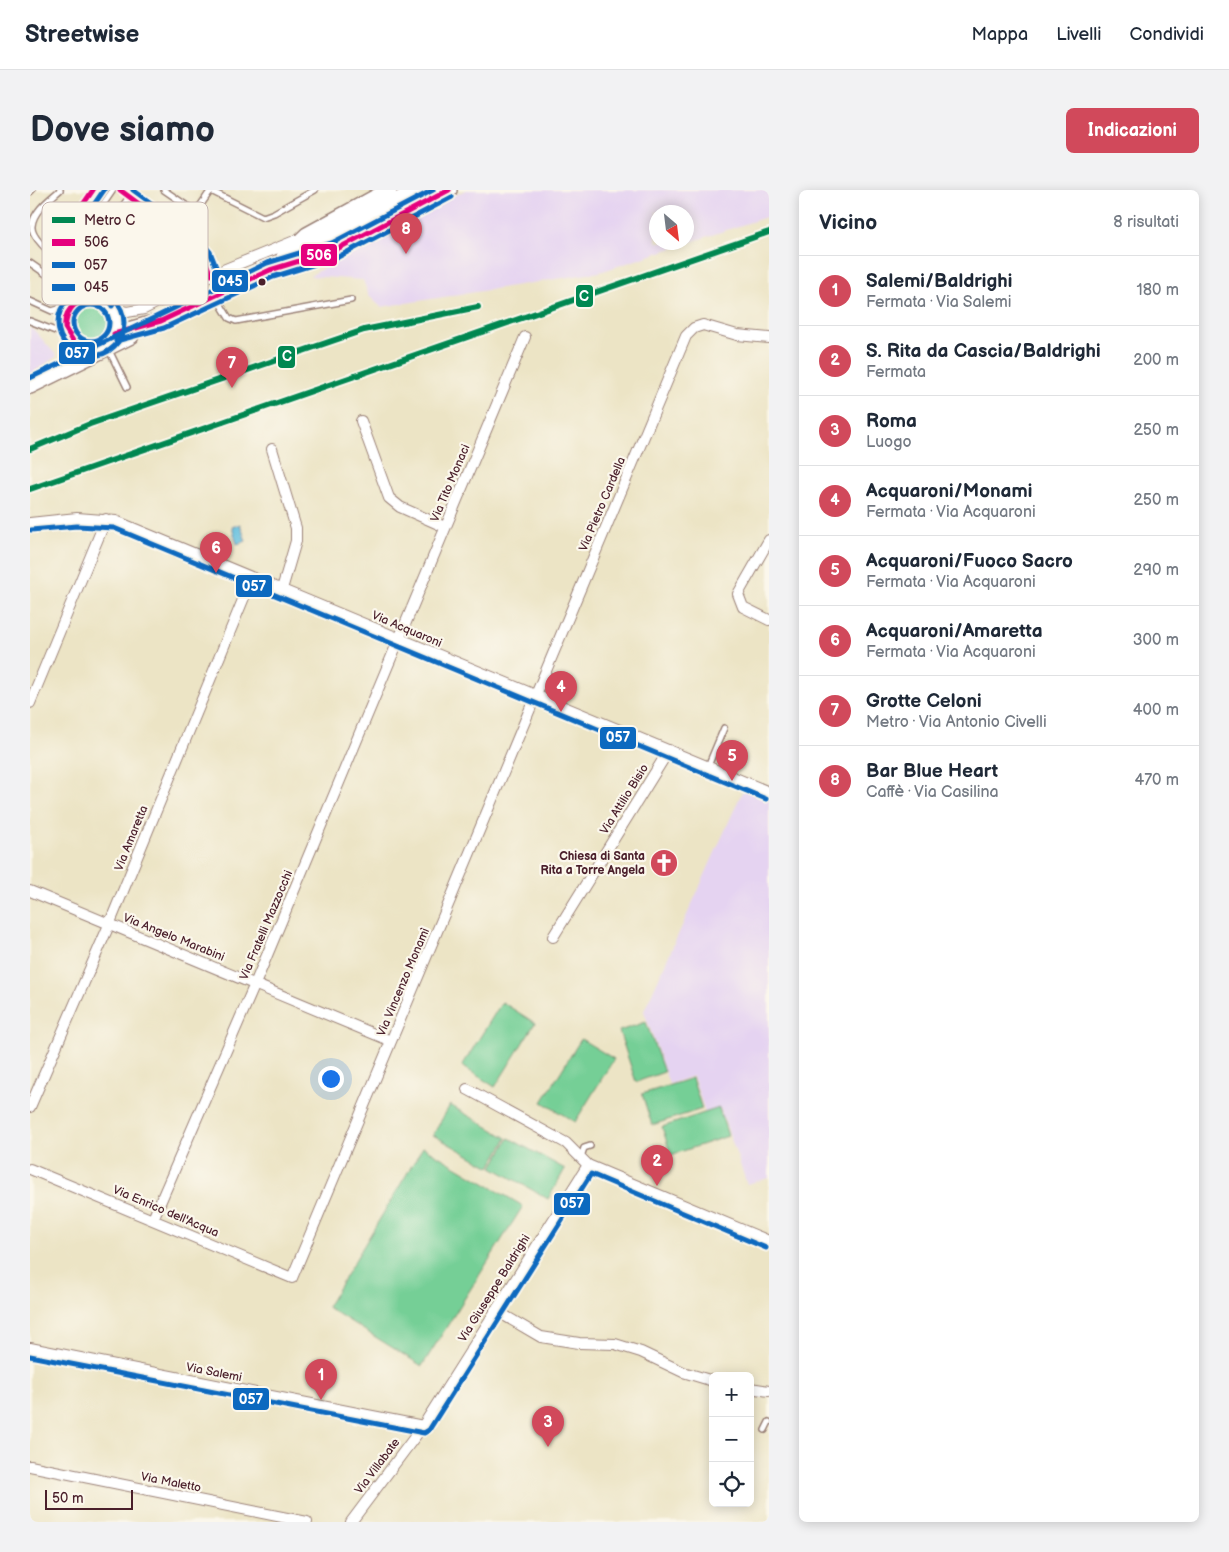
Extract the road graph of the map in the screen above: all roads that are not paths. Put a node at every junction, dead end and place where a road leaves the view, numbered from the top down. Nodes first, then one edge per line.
1 (60, 190) edge
2 (93, 190) edge
3 (113, 190) edge
4 (120, 190) edge
5 (164, 190) edge
6 (211, 190) edge
7 (315, 190) edge
8 (417, 190) edge
9 (448, 190) edge
10 (129, 197) junction
11 (390, 197) edge
12 (47, 202) edge
13 (85, 202) edge
14 (105, 202) edge
15 (125, 202) edge
16 (136, 202) edge
17 (181, 202) edge
18 (203, 202) edge
19 (42, 207) edge
20 (307, 235) junction
21 (42, 246) edge
22 (30, 263) edge
23 (208, 268) edge
24 (270, 270) junction
25 (42, 271) edge
26 (211, 275) junction
27 (208, 277) edge
28 (215, 296) junction
29 (208, 299) edge
30 (351, 300) dead end
31 (30, 301) edge
32 (72, 305) joint
33 (111, 305) edge
34 (116, 305) edge
35 (117, 305) edge
36 (152, 305) edge
37 (193, 305) edge
38 (193, 305) edge
39 (30, 320) edge
40 (150, 323) junction
41 (68, 336) junction
42 (525, 337) dead end
43 (769, 338) edge
44 (111, 341) junction
45 (87, 348) junction
46 (66, 364) junction
47 (30, 386) edge
48 (127, 387) dead end
49 (361, 420) dead end
50 (272, 449) dead end
51 (106, 519) junction
52 (30, 523) edge
53 (445, 527) junction
54 (769, 540) edge
55 (252, 578) junction
56 (282, 589) junction
57 (769, 620) edge
58 (398, 639) junction
59 (535, 696) junction
60 (30, 702) edge
61 (724, 728) dead end
62 (669, 750) junction
63 (708, 766) junction
64 (769, 792) edge
65 (30, 891) edge
66 (109, 925) junction
67 (552, 937) dead end
68 (255, 984) junction
69 (392, 1041) junction
70 (467, 1089) dead end
71 (30, 1107) edge
72 (590, 1146) dead end
73 (585, 1163) junction
74 (30, 1169) edge
75 (153, 1219) junction
76 (769, 1241) edge
77 (292, 1278) joint
78 (495, 1310) junction
79 (30, 1348) edge
80 (709, 1380) edge
81 (754, 1389) edge
82 (769, 1391) edge
83 (769, 1422) edge
84 (422, 1426) junction
85 (765, 1430) dead end
86 (30, 1466) edge
87 (307, 1522) edge
88 (351, 1522) edge

1 - 12 lane
2 - 13 lane
3 - 14 lane
4 - 10 lane
5 - 17 lane
6 - 7 lane
6 - 18 lane
8 - 11 main road
9 - 24 main road
10 - 15 lane
10 - 16 lane
11 - 20 main road
11 - 24 main road
19 - 21 lane
20 - 24 main road
20 - 26 street
22 - 25 lane
23 - 26 lane
24 - 28 main road
26 - 27 street
28 - 29 main road
28 - 30 lane
31 - 32 lane
32 - 41 main road
33 - 44 main road
34 - 36 street
35 - 40 main road
37 - 40 main road
38 - 44 main road
39 - 41 lane
40 - 44 main road
41 - 45 main road
41 - 46 main road
42 - 53 street, Via Tito Monaci
43 - 59 street, Via Pietro Cardella
44 - 45 main road
44 - 47 main road
44 - 48 lane
45 - 46 main road
46 - 47 main road
49 - 53 street
50 - 56 street
51 - 52 street, Via Acquaroni
51 - 55 street, Via Acquaroni
51 - 60 street
53 - 58 street, Via Tito Monaci
54 - 57 street
55 - 56 street, Via Acquaroni
55 - 66 street, Via Amaretta
56 - 58 street, Via Acquaroni
58 - 59 street, Via Acquaroni
58 - 68 street, Via Fratelli Mazzocchi
59 - 62 street, Via Acquaroni
59 - 69 street, Via Vincenzo Monamì
61 - 63 lane
62 - 63 street, Via Acquaroni
62 - 67 street, Via Attilio Bisio
63 - 64 street, Via Acquaroni
65 - 66 street, Via Angelo Marabini
66 - 68 street, Via Angelo Marabini
66 - 71 street, Via Amaretta
68 - 69 street, Via Angelo Marabini
68 - 75 street, Via Fratelli Mazzocchi
69 - 77 street, Via Vincenzo Monamì
70 - 73 street
72 - 73 lane
73 - 76 street
73 - 78 street, Via Giuseppe Baldrighi
74 - 75 street, Via Enrico dell'Acqua
75 - 77 street, Via Enrico dell'Acqua
78 - 80 street
78 - 84 street, Via Giuseppe Baldrighi
79 - 84 street, Via Salemi
81 - 82 street
83 - 85 lane
84 - 88 street, Via Villabate
86 - 87 street, Via Maletto

